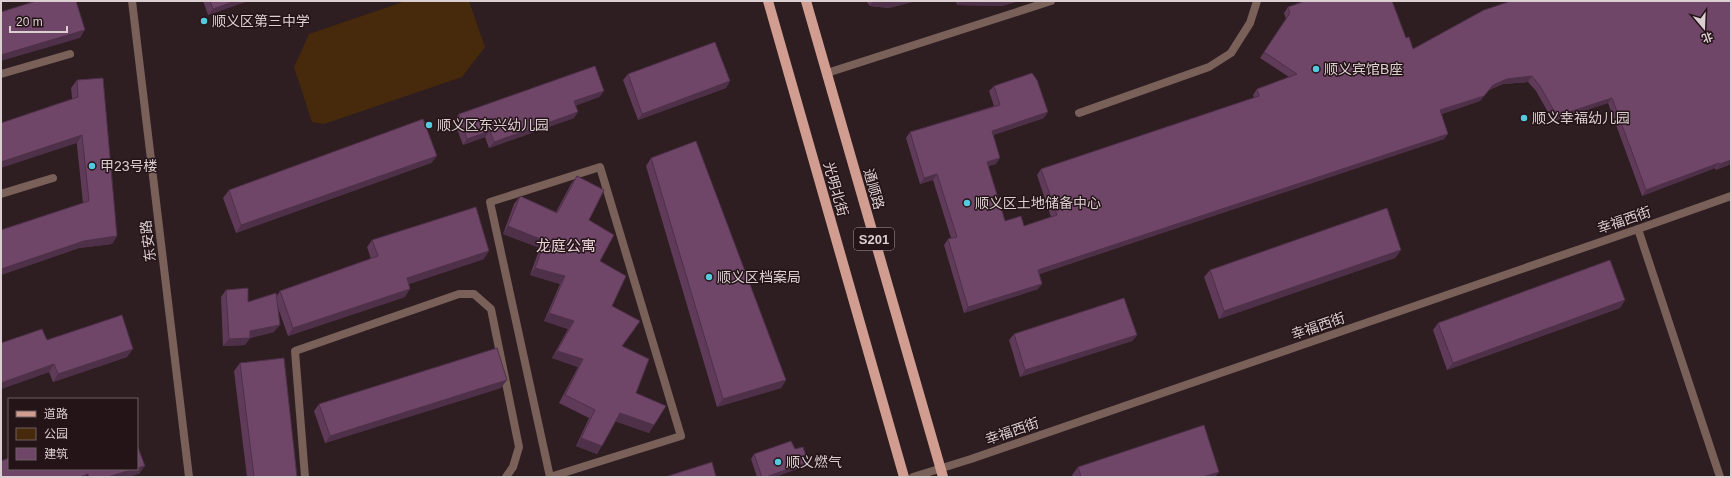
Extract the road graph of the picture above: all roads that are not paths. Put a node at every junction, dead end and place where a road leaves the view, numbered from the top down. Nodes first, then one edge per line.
1 (132, 1) edge
2 (768, 1) edge
3 (806, 1) edge
4 (1051, 1) edge
5 (1257, 1) edge
6 (70, 54) dead end
7 (827, 73) junction
8 (1, 74) edge
9 (1079, 113) dead end
10 (53, 178) dead end
11 (1, 194) edge
12 (1731, 196) edge
13 (1638, 229) junction
14 (941, 473) edge
15 (189, 477) edge
16 (305, 477) edge
17 (506, 477) edge
18 (550, 477) edge
19 (904, 477) edge
20 (913, 477) edge
21 (1720, 477) edge

1 - 15 street, 东安路
2 - 19 main road, 光明北街 / S201
3 - 7 main road, 通顺路 / S201
4 - 7 street
5 - 9 street
6 - 8 street
7 - 14 main road, 通顺路 / S201
10 - 11 street
12 - 13 street, 幸福西街
13 - 14 street, 幸福西街
13 - 21 street
14 - 20 street, 幸福西街
16 - 17 street
18 - 18 street

